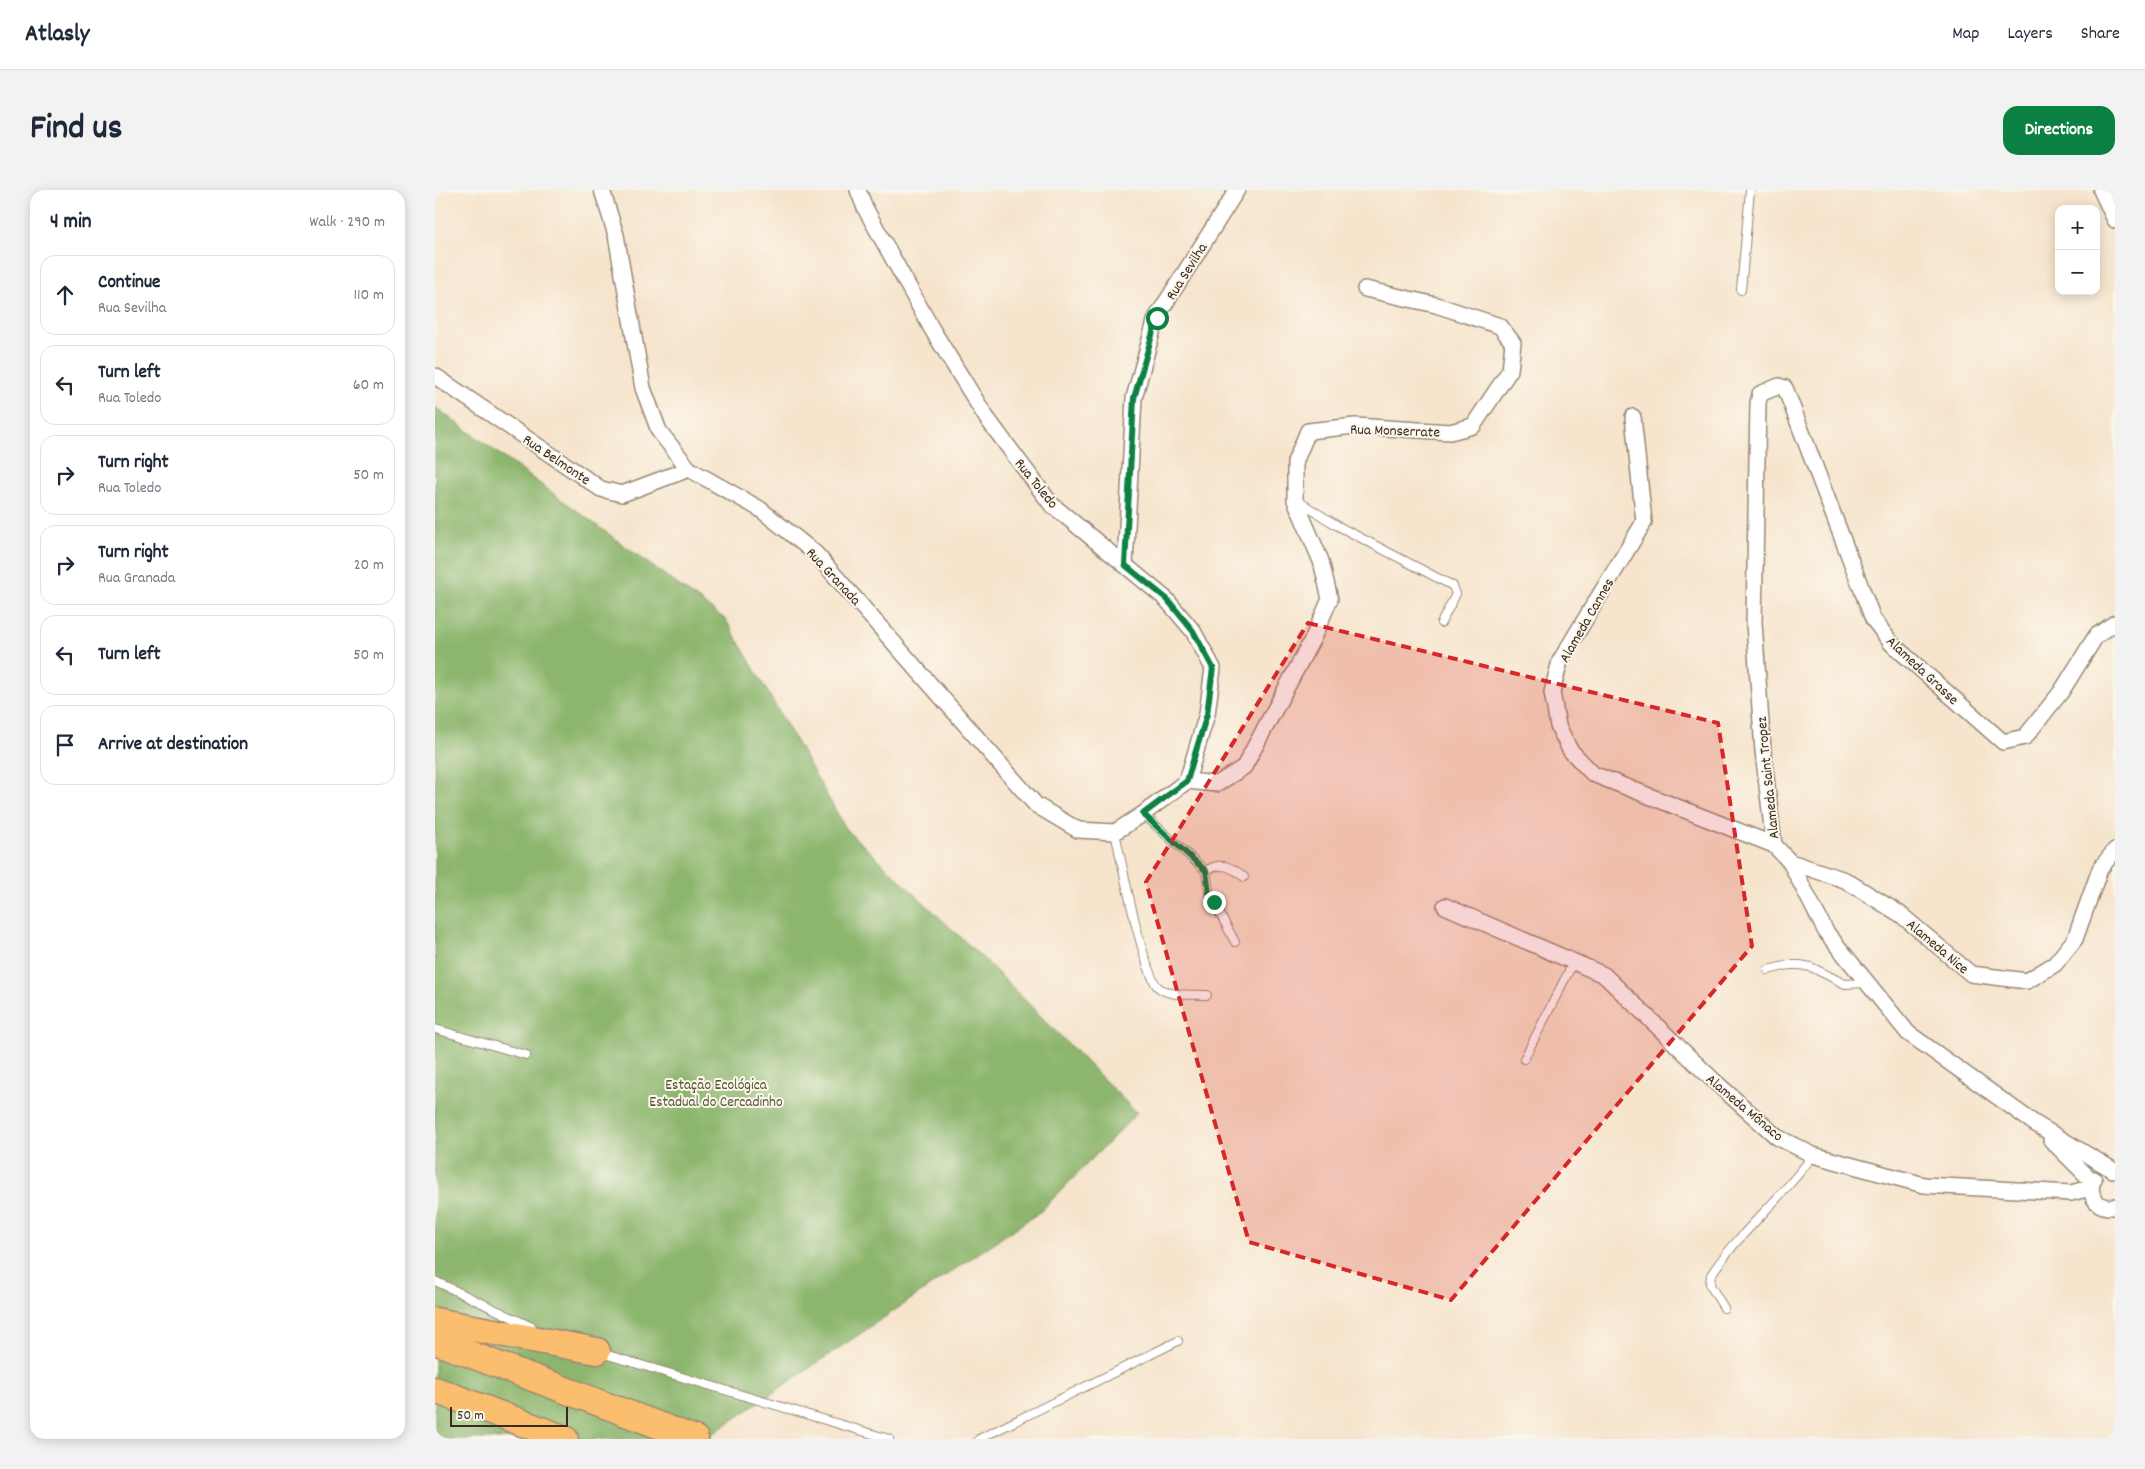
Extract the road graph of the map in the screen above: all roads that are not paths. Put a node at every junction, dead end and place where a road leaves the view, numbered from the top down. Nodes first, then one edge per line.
1 (602, 190) edge
2 (858, 190) edge
3 (1237, 190) edge
4 (1750, 190) edge
5 (2101, 190) edge
6 (2115, 220) edge
7 (1365, 289) dead end
8 (1741, 290) dead end
9 (435, 376) edge
10 (1769, 389) joint
11 (1633, 417) dead end
12 (689, 469) junction
13 (1295, 500) junction
14 (1125, 565) junction
15 (1441, 623) dead end
16 (2115, 623) edge
17 (1187, 781) junction
18 (1143, 814) junction
19 (1115, 832) junction
20 (1774, 846) junction
21 (2115, 850) edge
22 (1790, 862) junction
23 (1206, 871) junction
24 (1244, 877) dead end
25 (1445, 906) dead end
26 (1235, 942) dead end
27 (1573, 962) junction
28 (1767, 970) dead end
29 (1866, 983) junction
30 (1207, 995) dead end
31 (435, 1029) edge
32 (526, 1055) dead end
33 (1524, 1059) dead end
34 (2034, 1123) junction
35 (1813, 1154) junction
36 (2114, 1171) edge
37 (2091, 1184) junction
38 (2115, 1206) edge
39 (435, 1281) edge
40 (1724, 1308) dead end
41 (435, 1321) edge
42 (538, 1330) dead end
43 (547, 1333) dead end
44 (435, 1341) edge
45 (1178, 1341) dead end
46 (597, 1352) junction
47 (435, 1390) edge
48 (565, 1439) edge
49 (695, 1439) edge
50 (889, 1439) edge
51 (979, 1439) edge

1 - 12 street, Rua Granada
2 - 14 street, Rua Toledo
3 - 14 street, Rua Sevilha
4 - 8 lane
5 - 6 street
7 - 13 street, Rua Monserrate
9 - 12 street, Rua Belmonte
10 - 16 street, Alameda Grasse
10 - 20 street, Alameda Saint Tropez
11 - 20 street, Alameda Cannes
12 - 19 street, Rua Granada
13 - 15 lane
13 - 17 street, Rua Monserrate
14 - 17 street, Rua Toledo
17 - 18 street
18 - 19 street
18 - 23 lane
19 - 30 lane
20 - 22 street, Alameda Saint Tropez
21 - 22 street, Alameda Nice
22 - 29 street, Alameda Saint Tropez
23 - 24 lane
23 - 26 lane
25 - 27 street, Alameda Mônaco
27 - 33 lane
27 - 35 street, Alameda Mônaco
28 - 29 lane
29 - 34 street, Alameda Saint Tropez
31 - 32 lane
34 - 36 street, Alameda Saint Tropez
34 - 37 street, Alameda Saint Tropez
35 - 37 street, Alameda Mônaco
35 - 40 lane
36 - 37 street, Alameda Mônaco
37 - 38 street, Alameda Saint Tropez
39 - 42 lane
41 - 46 highway
43 - 46 lane
44 - 49 highway
45 - 51 lane
46 - 50 lane
47 - 48 highway

